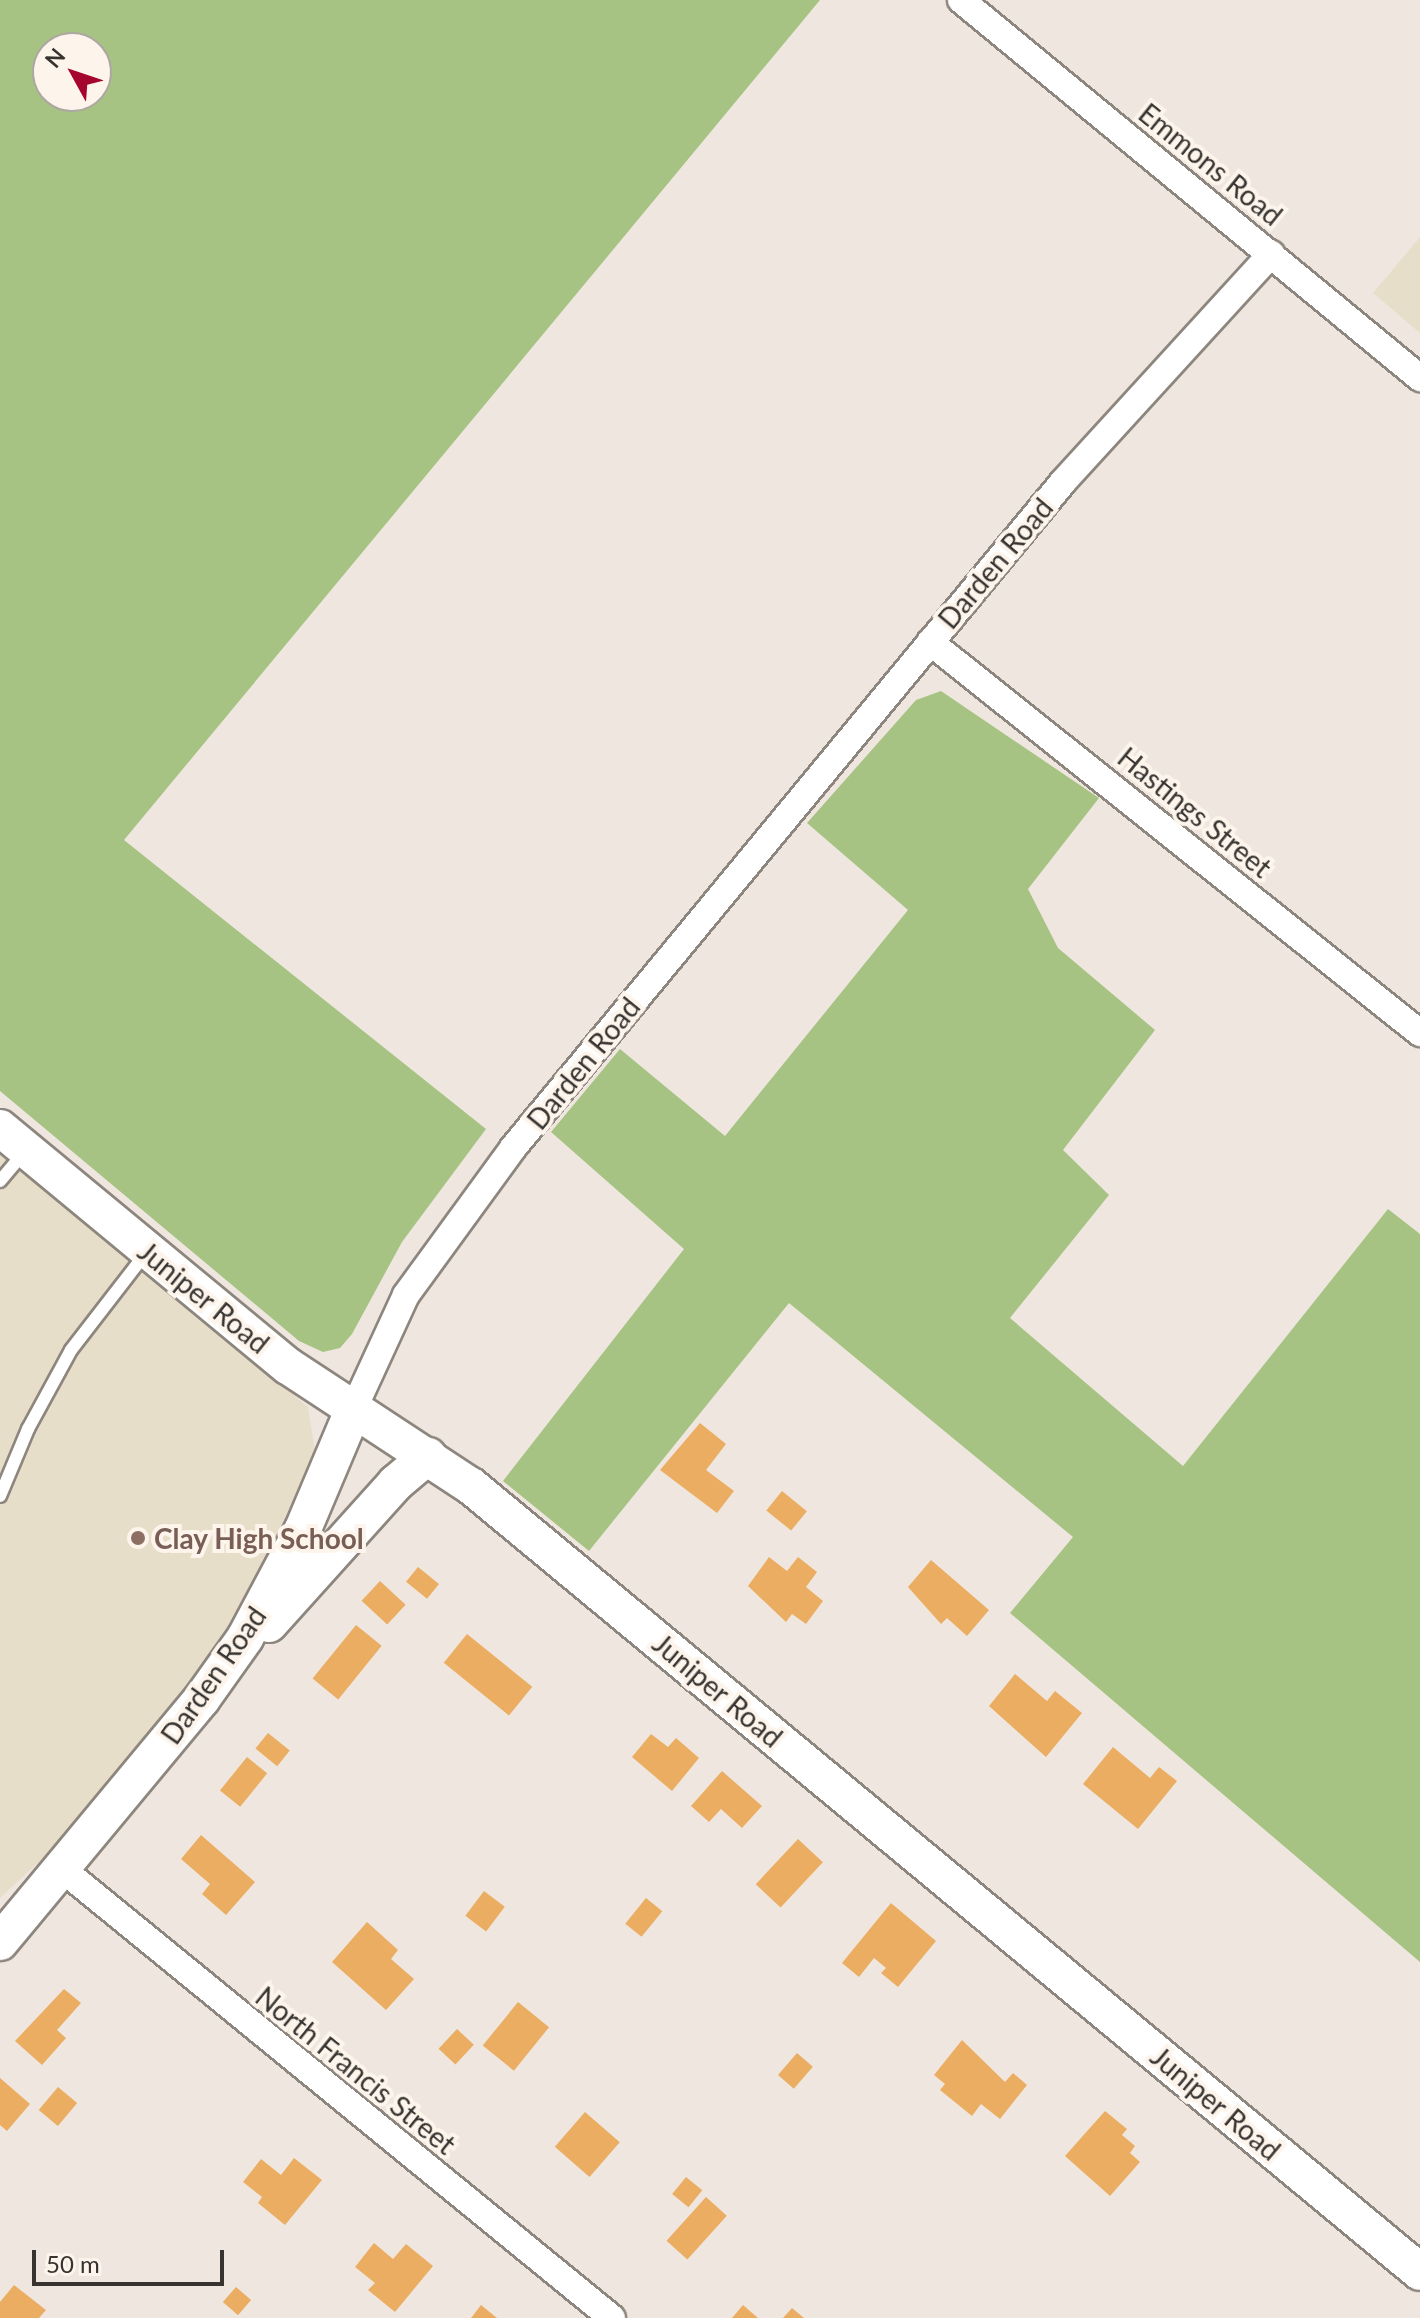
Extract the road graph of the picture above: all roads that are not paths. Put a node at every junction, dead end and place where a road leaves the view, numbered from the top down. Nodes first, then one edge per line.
1 (975, 5) edge
2 (1271, 254) junction
3 (1420, 378) edge
4 (930, 642) junction
5 (1420, 1033) edge
6 (13, 1139) edge
7 (0, 1181) edge
8 (148, 1251) junction
9 (354, 1408) junction
10 (428, 1456) junction
11 (0, 1496) edge
12 (201, 1700) junction
13 (62, 1869) junction
14 (0, 1942) edge
15 (1420, 2272) edge
16 (612, 2318) edge

1 - 2 street, Emmons Road
2 - 3 street, Emmons Road
2 - 4 street, Darden Road
4 - 5 street, Hastings Street
4 - 9 street, Darden Road
6 - 7 lane
6 - 8 street, Juniper Road
8 - 9 street, Juniper Road
8 - 11 lane
9 - 10 street, Juniper Road
9 - 12 street, Darden Road
10 - 12 street
10 - 15 street, Juniper Road
12 - 13 street, Darden Road
13 - 14 street, Darden Road
13 - 16 street, North Francis Street

